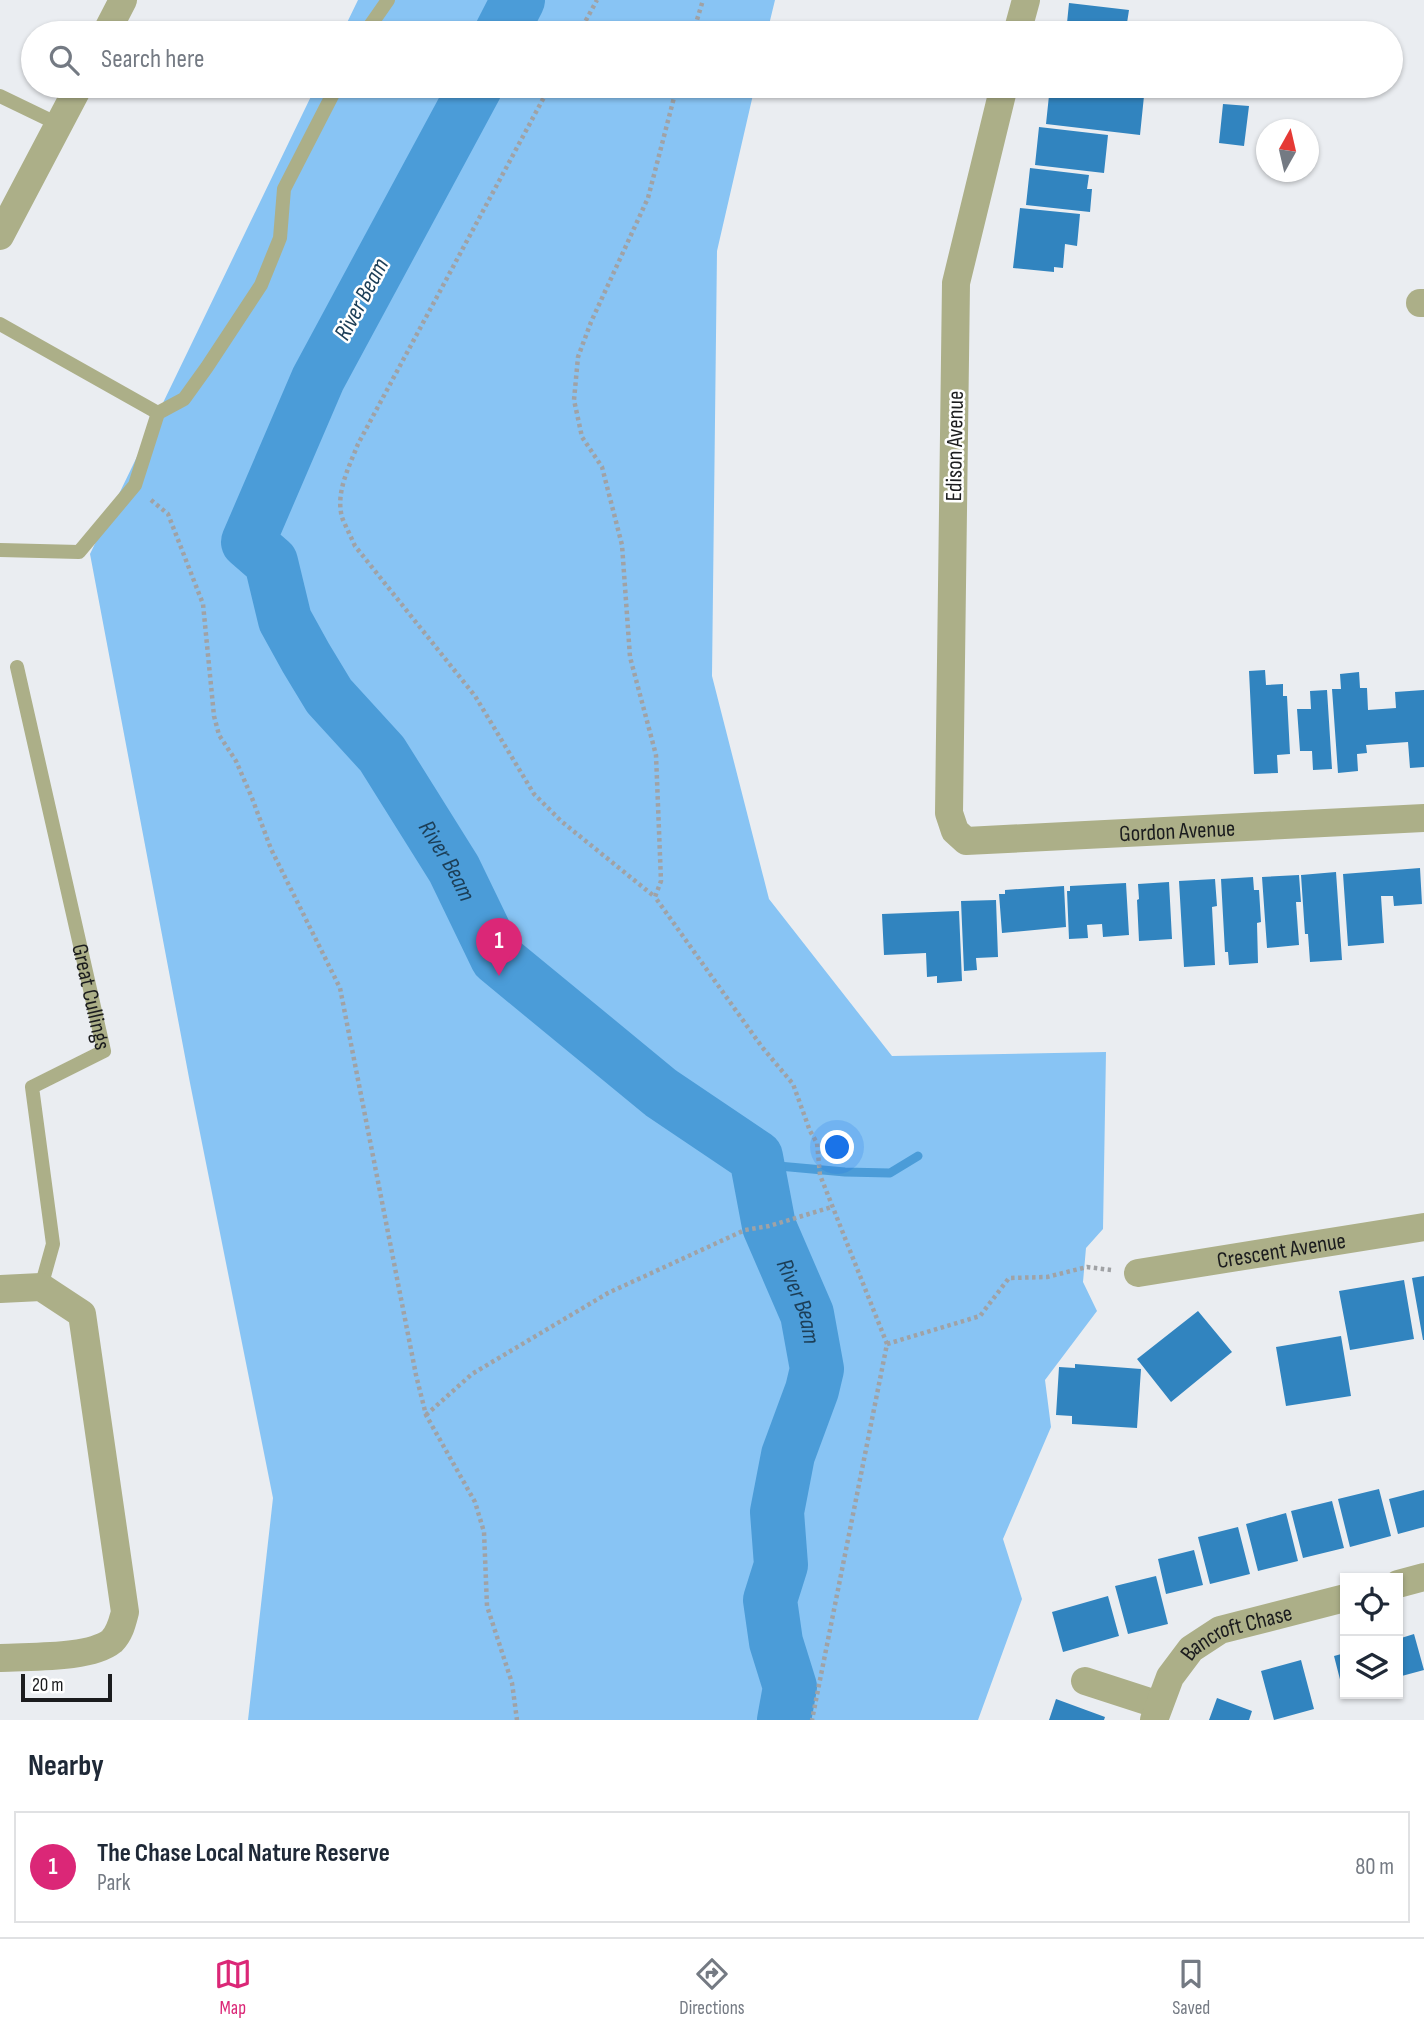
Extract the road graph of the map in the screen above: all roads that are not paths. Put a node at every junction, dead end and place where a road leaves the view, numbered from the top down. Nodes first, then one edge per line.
1 (124, 0) edge
2 (388, 0) edge
3 (1026, 0) edge
4 (113, 21) edge
5 (373, 21) edge
6 (1020, 21) edge
7 (0, 96) edge
8 (72, 98) edge
9 (331, 98) edge
10 (1001, 98) edge
11 (58, 124) junction
12 (0, 236) edge
13 (0, 324) edge
14 (158, 413) junction
15 (0, 551) edge
16 (17, 667) dead end
17 (949, 813) joint
18 (1424, 818) edge
19 (1424, 1227) edge
20 (1138, 1273) road end
21 (41, 1287) junction
22 (0, 1289) edge
23 (1424, 1577) edge
24 (1403, 1583) edge
25 (1340, 1599) edge
26 (0, 1658) edge
27 (1086, 1681) dead end
28 (1156, 1713) edge

1 - 4 street
2 - 5 lane
3 - 6 street
7 - 11 lane
8 - 11 street
9 - 14 lane
10 - 17 street, Edison Avenue
11 - 12 street
13 - 14 lane
14 - 15 lane
16 - 21 lane, Great Cullings
17 - 18 street, Gordon Avenue
19 - 20 street, Crescent Avenue
21 - 22 street
21 - 26 street
23 - 24 street
25 - 28 street, Bancroft Chase
27 - 28 street, Bancroft Chase

